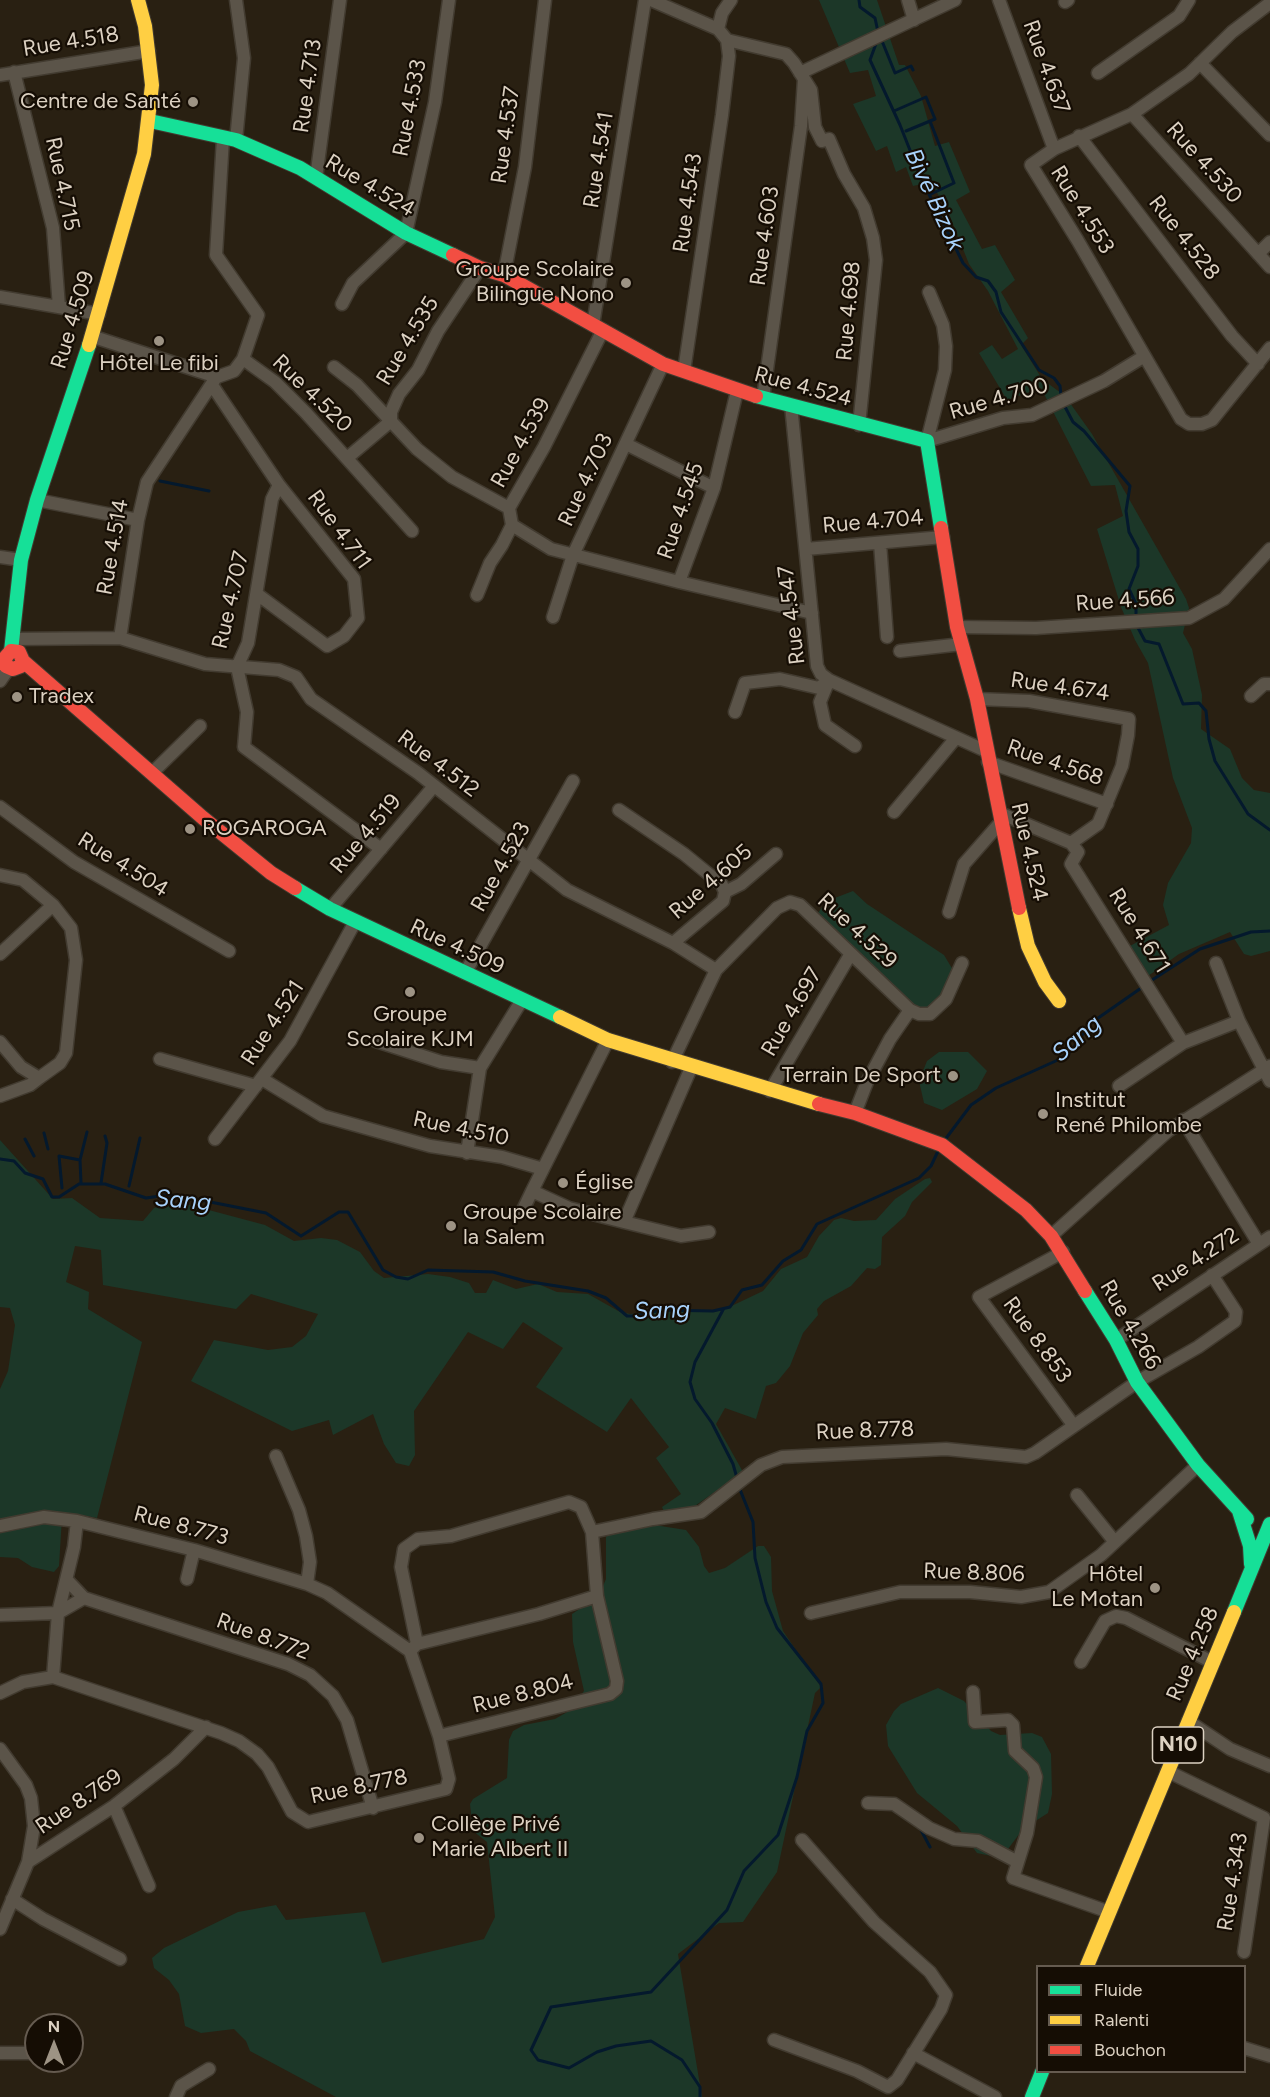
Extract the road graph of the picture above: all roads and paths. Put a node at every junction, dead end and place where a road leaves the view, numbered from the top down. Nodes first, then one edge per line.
1 (138, 0) edge
2 (236, 0) edge
3 (340, 0) edge
4 (449, 0) edge
5 (545, 0) edge
6 (645, 0) edge
7 (651, 0) edge
8 (731, 0) edge
9 (908, 0) edge
10 (955, 0) edge
11 (999, 0) edge
12 (1185, 2) edge
13 (1270, 3) edge
14 (914, 20) junction
15 (718, 29) junction
16 (728, 40) junction
17 (150, 51) junction
18 (1200, 63) junction
19 (14, 72) junction
20 (1098, 73) dead end
21 (0, 75) edge
22 (802, 76) junction
23 (1132, 114) junction
24 (150, 121) junction
25 (1270, 135) edge
26 (1079, 136) junction
27 (230, 139) junction
28 (1054, 149) junction
29 (316, 177) junction
30 (406, 233) junction
31 (1270, 242) edge
32 (1258, 254) junction
33 (1270, 267) edge
34 (480, 268) junction
35 (504, 275) junction
36 (929, 292) dead end
37 (0, 297) edge
38 (342, 304) dead end
39 (58, 307) junction
40 (99, 314) junction
41 (598, 328) junction
42 (92, 336) junction
43 (1270, 348) edge
44 (1143, 357) junction
45 (243, 359) junction
46 (663, 363) junction
47 (1258, 363) junction
48 (334, 366) dead end
49 (684, 371) junction
50 (214, 381) junction
51 (737, 391) junction
52 (763, 398) junction
53 (791, 405) junction
54 (391, 421) junction
55 (859, 425) junction
56 (927, 441) junction
57 (626, 444) junction
58 (347, 458) junction
59 (279, 485) junction
60 (714, 488) junction
61 (37, 500) junction
62 (509, 508) junction
63 (138, 520) junction
64 (512, 525) junction
65 (412, 531) dead end
66 (944, 537) junction
67 (880, 543) junction
68 (806, 549) junction
69 (1270, 549) edge
70 (573, 555) junction
71 (0, 557) edge
72 (21, 560) junction
73 (679, 582) junction
74 (257, 594) junction
75 (477, 595) dead end
76 (812, 613) junction
77 (552, 617) dead end
78 (957, 627) junction
79 (887, 637) dead end
80 (120, 638) junction
81 (962, 644) junction
82 (900, 651) dead end
83 (8, 655) edge
84 (237, 667) junction
85 (829, 680) junction
86 (0, 681) edge
87 (1270, 684) edge
88 (1251, 696) dead end
89 (977, 699) junction
90 (735, 712) dead end
91 (200, 726) dead end
92 (955, 739) junction
93 (855, 746) dead end
94 (987, 757) junction
95 (152, 773) junction
96 (573, 781) dead end
97 (434, 786) junction
98 (1107, 804) junction
99 (0, 807) edge
100 (619, 810) dead end
101 (894, 813) dead end
102 (1000, 823) junction
103 (1071, 843) junction
104 (381, 849) junction
105 (776, 854) dead end
106 (530, 859) junction
107 (0, 875) edge
108 (725, 892) junction
109 (53, 905) junction
110 (330, 909) junction
111 (949, 912) dead end
112 (355, 922) junction
113 (673, 943) junction
114 (229, 951) dead end
115 (0, 954) edge
116 (850, 955) junction
117 (962, 963) dead end
118 (1216, 963) dead end
119 (716, 970) junction
120 (465, 973) junction
121 (522, 1000) junction
122 (1059, 1001) dead end
123 (910, 1010) junction
124 (1239, 1021) junction
125 (608, 1040) junction
126 (376, 1041) dead end
127 (0, 1042) edge
128 (1183, 1043) junction
129 (160, 1059) dead end
130 (672, 1062) junction
131 (480, 1068) junction
132 (691, 1068) junction
133 (1268, 1072) edge
134 (39, 1078) junction
135 (259, 1082) junction
136 (1119, 1086) dead end
137 (770, 1092) junction
138 (0, 1096) edge
139 (855, 1113) junction
140 (1183, 1120) junction
141 (215, 1139) dead end
142 (942, 1145) joint
143 (467, 1153) junction
144 (543, 1169) junction
145 (532, 1191) junction
146 (522, 1212) dead end
147 (624, 1222) junction
148 (709, 1232) dead end
149 (1050, 1236) junction
150 (1265, 1240) edge
151 (1063, 1252) junction
152 (1212, 1275) junction
153 (1116, 1340) junction
154 (1137, 1382) junction
155 (1074, 1426) junction
156 (276, 1456) dead end
157 (1198, 1465) junction
158 (1077, 1495) dead end
159 (1239, 1511) junction
160 (1270, 1513) edge
161 (77, 1521) junction
162 (0, 1526) edge
163 (592, 1532) junction
164 (1268, 1533) edge
165 (1115, 1542) junction
166 (194, 1550) junction
167 (1251, 1573) junction
168 (187, 1578) dead end
169 (66, 1580) junction
170 (307, 1584) junction
171 (597, 1596) junction
172 (84, 1598) junction
173 (58, 1613) junction
174 (811, 1613) dead end
175 (0, 1615) edge
176 (413, 1648) junction
177 (1082, 1662) dead end
178 (1212, 1662) junction
179 (53, 1677) junction
180 (972, 1692) dead end
181 (0, 1693) edge
182 (1188, 1721) junction
183 (206, 1727) junction
184 (439, 1736) junction
185 (0, 1749) edge
186 (1270, 1766) edge
187 (1167, 1771) junction
188 (868, 1803) dead end
189 (114, 1806) junction
190 (374, 1808) junction
191 (802, 1840) dead end
192 (1016, 1861) junction
193 (28, 1862) junction
194 (149, 1886) dead end
195 (12, 1899) junction
196 (1109, 1912) junction
197 (0, 1929) edge
198 (1244, 1952) dead end
199 (120, 1959) dead end
200 (1087, 1965) edge
201 (774, 2040) dead end
202 (1246, 2048) edge
203 (0, 2053) edge
204 (24, 2053) edge
205 (913, 2053) junction
206 (1270, 2056) edge
207 (209, 2069) dead end
208 (1042, 2073) edge
209 (176, 2097) edge
210 (995, 2097) edge
211 (1032, 2097) edge

1 - 17 main road, Rue 4.509
2 - 27 street
3 - 29 street, Rue 4.713
4 - 30 street, Rue 4.533
5 - 35 street, Rue 4.537
6 - 41 street, Rue 4.541
7 - 15 street
8 - 15 street
9 - 14 street
10 - 14 street
11 - 28 street, Rue 4.637
12 - 20 street
13 - 18 street, Rue 4.553
14 - 22 street
15 - 16 street
16 - 22 street, Rue 4.698
16 - 49 street, Rue 4.543
17 - 19 street, Rue 4.518
17 - 24 main road, Rue 4.509
18 - 23 street, Rue 4.553
18 - 25 street
19 - 21 street, Rue 4.518
19 - 39 street, Rue 4.715
22 - 52 street, Rue 4.603
22 - 55 street, Rue 4.698
23 - 26 street, Rue 4.553
23 - 32 street, Rue 4.530
24 - 27 main road, Rue 4.524
24 - 40 main road, Rue 4.509
26 - 28 street, Rue 4.553
26 - 47 street, Rue 4.528
27 - 29 main road, Rue 4.524
27 - 45 street
28 - 44 street, Rue 4.553
29 - 30 main road, Rue 4.524
30 - 34 main road, Rue 4.524
30 - 38 street
31 - 32 street
32 - 33 street, Rue 4.530
34 - 35 main road, Rue 4.524
34 - 54 street, Rue 4.535
35 - 41 main road, Rue 4.524
36 - 56 street
37 - 39 street
39 - 40 street
40 - 42 main road, Rue 4.509
41 - 46 main road, Rue 4.524
41 - 62 street, Rue 4.539
42 - 50 street
42 - 61 main road, Rue 4.509
43 - 47 street, Rue 4.553
44 - 47 street, Rue 4.553
44 - 56 street, Rue 4.700
45 - 50 street, Rue 4.520
45 - 58 street, Rue 4.520
46 - 49 main road, Rue 4.524
46 - 57 street, Rue 4.703
48 - 54 street
49 - 51 main road, Rue 4.524
50 - 59 street
50 - 63 street, Rue 4.514
51 - 52 main road, Rue 4.524
51 - 60 street, Rue 4.545
52 - 53 main road, Rue 4.524
53 - 55 main road, Rue 4.524
53 - 68 street, Rue 4.547
54 - 58 street, Rue 4.535
54 - 62 street, Rue 4.539
55 - 56 main road, Rue 4.524
56 - 66 main road, Rue 4.524
57 - 60 street
57 - 70 street, Rue 4.703
58 - 65 street, Rue 4.520
59 - 74 street, Rue 4.707
59 - 74 street, Rue 4.711
60 - 73 street, Rue 4.545
61 - 63 street
61 - 72 main road, Rue 4.509
62 - 64 street
63 - 80 street, Rue 4.514
64 - 70 street
64 - 75 street
66 - 67 street, Rue 4.704
66 - 78 main road, Rue 4.524
67 - 68 street, Rue 4.704
67 - 79 street
68 - 76 street, Rue 4.547
69 - 78 street, Rue 4.566
70 - 73 street
70 - 77 street, Rue 4.703
71 - 72 street
72 - 83 main road, Rue 4.509
73 - 76 street, Rue 4.545
74 - 84 street, Rue 4.707
76 - 85 street, Rue 4.547
78 - 81 main road, Rue 4.524
80 - 83 street
80 - 84 street, Rue 4.512
81 - 82 street
81 - 89 main road, Rue 4.524
83 - 86 street
83 - 95 main road, Rue 4.509
84 - 97 street, Rue 4.512
84 - 104 street, Rue 4.707
85 - 90 street
85 - 92 street, Rue 4.547
85 - 93 street
87 - 88 street
89 - 94 main road, Rue 4.524
89 - 98 street, Rue 4.674
91 - 95 street
92 - 94 street, Rue 4.547
92 - 101 street
94 - 98 street, Rue 4.568
94 - 102 main road, Rue 4.524
95 - 110 main road, Rue 4.509
96 - 106 street, Rue 4.523
97 - 104 street, Rue 4.519
97 - 106 street, Rue 4.512
98 - 103 street, Rue 4.674
99 - 114 street, Rue 4.504
100 - 108 street
102 - 103 street
102 - 111 street
102 - 122 main road, Rue 4.524
103 - 128 street, Rue 4.671
104 - 110 street, Rue 4.519
105 - 108 street, Rue 4.605
106 - 113 street, Rue 4.512
106 - 120 street, Rue 4.523
107 - 109 street
108 - 113 street, Rue 4.605
109 - 115 street
109 - 134 street
110 - 112 main road, Rue 4.509
112 - 120 main road, Rue 4.509
112 - 135 street, Rue 4.521
113 - 119 street, Rue 4.512
116 - 119 street, Rue 4.529
116 - 123 street, Rue 4.529
116 - 137 street, Rue 4.697
117 - 123 street
118 - 124 street
119 - 130 street, Rue 4.529
120 - 121 main road, Rue 4.509
121 - 125 main road, Rue 4.509
121 - 131 street
123 - 139 street
124 - 128 street
124 - 133 street
125 - 130 main road, Rue 4.509
125 - 144 street
126 - 131 street
127 - 134 street
128 - 136 street
129 - 135 street, Rue 4.510
130 - 132 main road, Rue 4.509
131 - 143 street
132 - 137 main road, Rue 4.509
132 - 147 street
133 - 140 street
134 - 138 street
135 - 141 street, Rue 4.521
135 - 143 street, Rue 4.510
137 - 139 main road, Rue 4.509
139 - 142 main road, Rue 4.509
140 - 149 street
140 - 150 street
142 - 149 main road, Rue 4.266
143 - 144 street, Rue 4.510
144 - 145 street
145 - 146 street
145 - 147 street
147 - 148 street
149 - 151 main road, Rue 4.266
150 - 152 street, Rue 4.272
151 - 153 main road, Rue 4.266
151 - 155 street, Rue 8.853
152 - 153 street, Rue 4.272
152 - 154 street, Rue 8.778
153 - 154 main road, Rue 4.266
154 - 155 street, Rue 8.778
154 - 157 main road, Rue 4.266
155 - 163 street, Rue 8.778
156 - 170 street
157 - 159 main road, Rue 4.266
157 - 165 street, Rue 8.806
158 - 165 street
159 - 160 main road
159 - 164 main road, Rue 4.266
159 - 167 main road
161 - 162 street, Rue 8.773
161 - 166 street, Rue 8.773
161 - 169 street
163 - 171 street, Rue 8.778
163 - 176 street, Rue 8.778
164 - 167 main road, Rue 4.258 / N10
165 - 174 street, Rue 8.806
166 - 168 street
166 - 170 street, Rue 8.773
167 - 178 main road, Rue 4.258 / N10
169 - 172 street, Rue 8.772
169 - 173 street
170 - 176 street, Rue 8.773
171 - 176 street
171 - 184 street, Rue 8.804
172 - 173 street
172 - 190 street, Rue 8.772
173 - 175 street
173 - 179 street
176 - 184 street, Rue 8.778
177 - 178 street
178 - 182 main road, Rue 4.258 / N10
179 - 181 street, Rue 8.778
179 - 183 street, Rue 8.778
180 - 192 street
182 - 186 street
182 - 187 main road, Rue 4.258 / N10
183 - 189 street, Rue 8.769
183 - 190 street, Rue 8.778
184 - 190 street, Rue 8.778
185 - 193 street
187 - 196 main road, Rue 4.258 / N10
187 - 198 street, Rue 4.343
188 - 192 street
189 - 193 street, Rue 8.769
189 - 194 street
191 - 205 street
192 - 196 street
193 - 195 street, Rue 8.769
195 - 197 street, Rue 8.769
195 - 199 street
196 - 200 main road, Rue 4.258 / N10
201 - 205 street
202 - 206 street
203 - 204 street
205 - 210 street
207 - 209 street
208 - 211 main road

